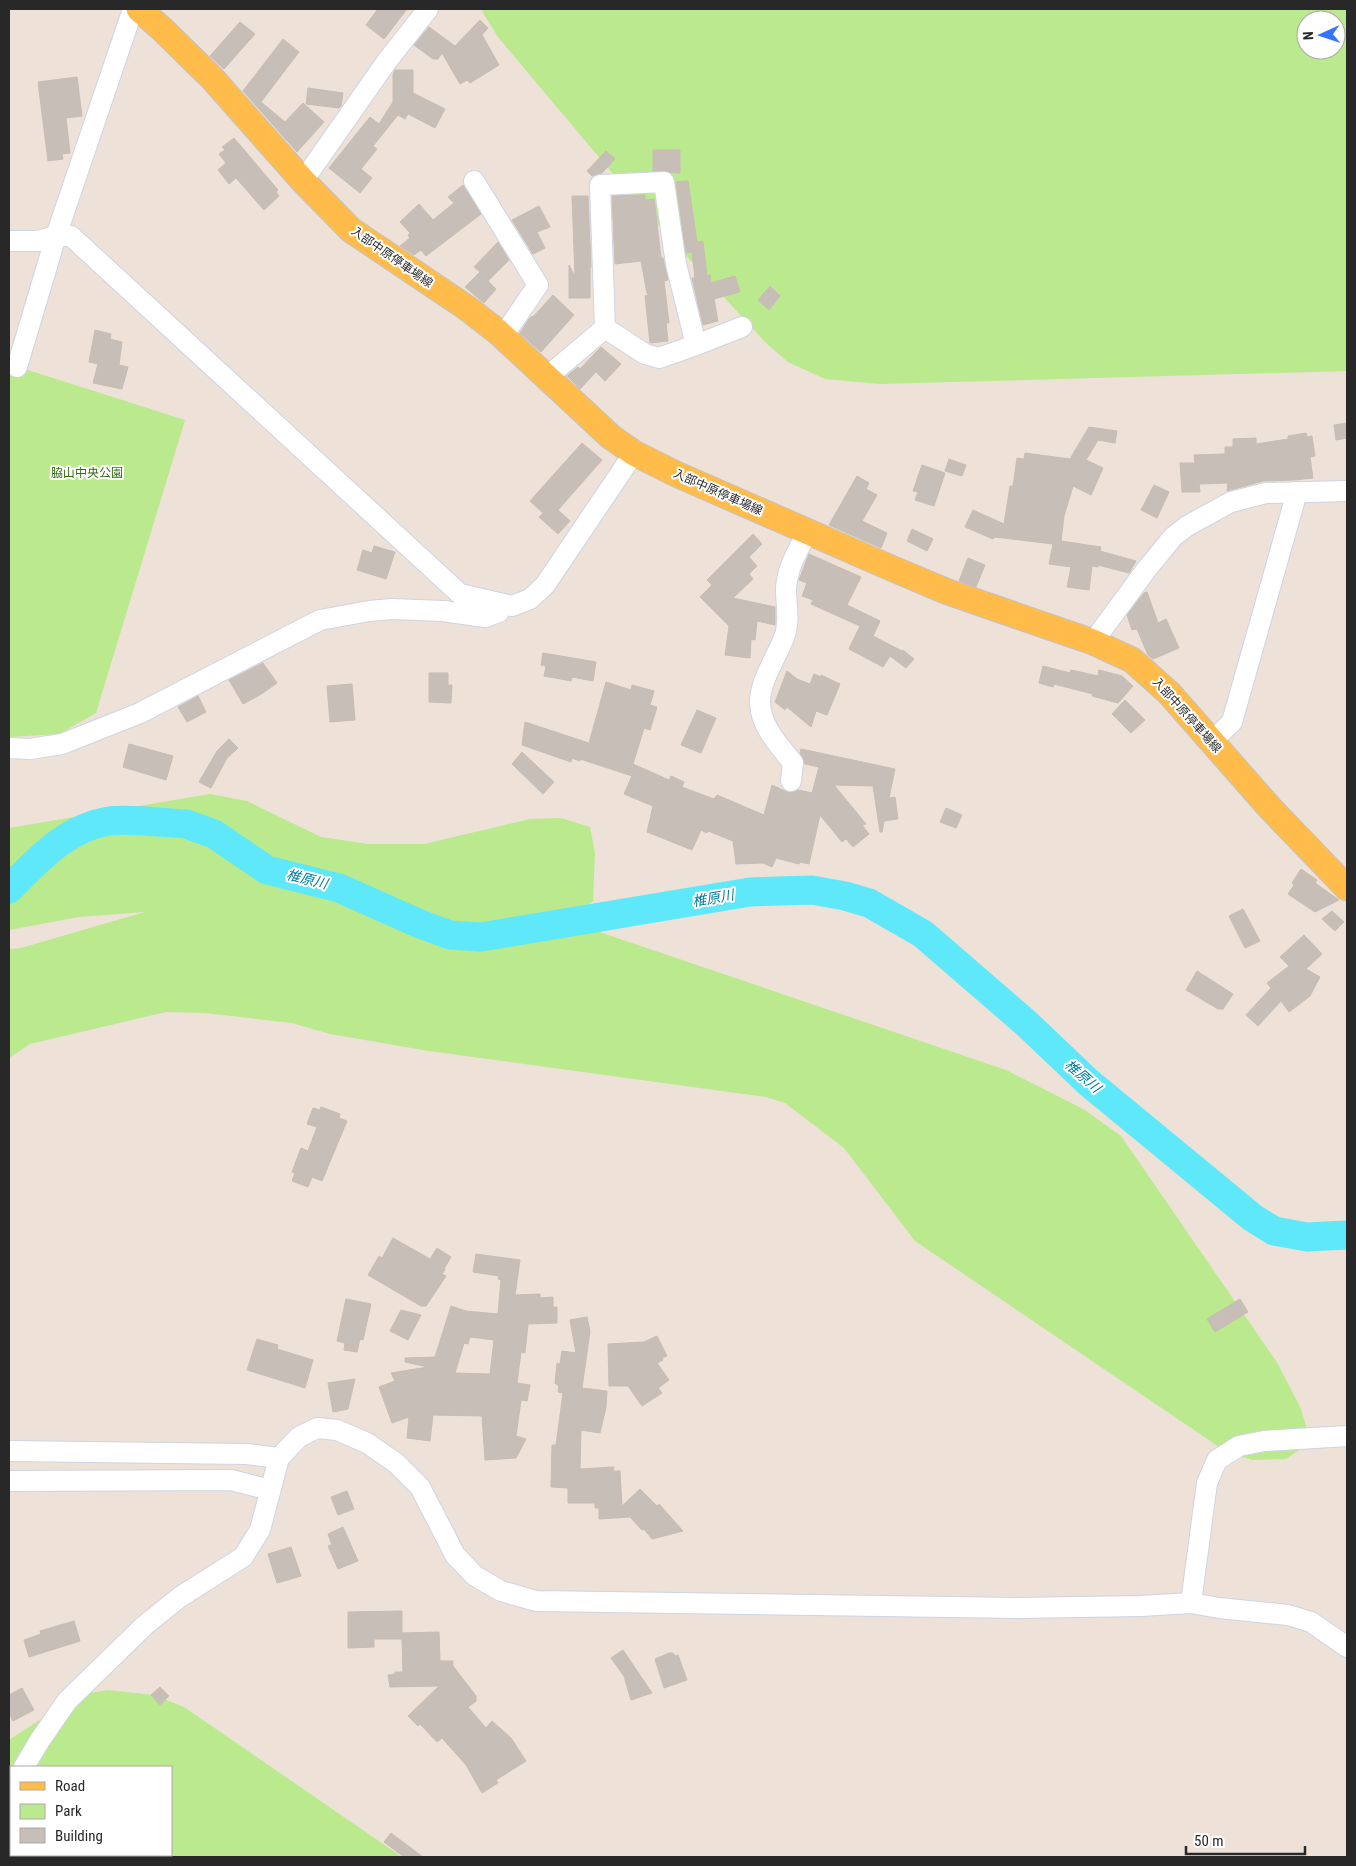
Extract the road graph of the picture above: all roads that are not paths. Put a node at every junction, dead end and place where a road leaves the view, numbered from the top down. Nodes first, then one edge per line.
1 (133, 9) edge
2 (139, 9) edge
3 (428, 9) edge
4 (303, 181) junction
5 (474, 181) dead end
6 (56, 236) junction
7 (9, 241) edge
8 (742, 327) dead end
9 (605, 328) junction
10 (503, 336) junction
11 (696, 345) junction
12 (17, 367) dead end
13 (547, 377) junction
14 (634, 453) junction
15 (1347, 491) edge
16 (1297, 492) junction
17 (808, 531) junction
18 (503, 604) junction
19 (1093, 642) junction
20 (1211, 742) junction
21 (9, 748) edge
22 (791, 781) dead end
23 (1347, 888) edge
24 (1347, 1436) edge
25 (9, 1451) edge
26 (279, 1458) junction
27 (9, 1481) edge
28 (270, 1490) junction
29 (1191, 1603) junction
30 (1347, 1647) edge
31 (25, 1766) edge

1 - 6 street
2 - 4 main road, 入部中原停車場線
3 - 4 street
4 - 10 main road, 入部中原停車場線
5 - 10 street
6 - 7 street
6 - 12 street
6 - 18 street
8 - 11 street
9 - 11 street
9 - 11 street
9 - 13 street
10 - 13 main road, 入部中原停車場線
13 - 14 main road, 入部中原停車場線
14 - 17 main road, 入部中原停車場線
14 - 18 street
15 - 16 street
16 - 19 street
16 - 20 street
17 - 19 main road, 入部中原停車場線
17 - 22 street
18 - 21 street
19 - 20 main road, 入部中原停車場線
20 - 23 main road, 入部中原停車場線
24 - 29 street
25 - 26 street
26 - 28 street
26 - 29 street
27 - 28 street
28 - 31 street
29 - 30 street

